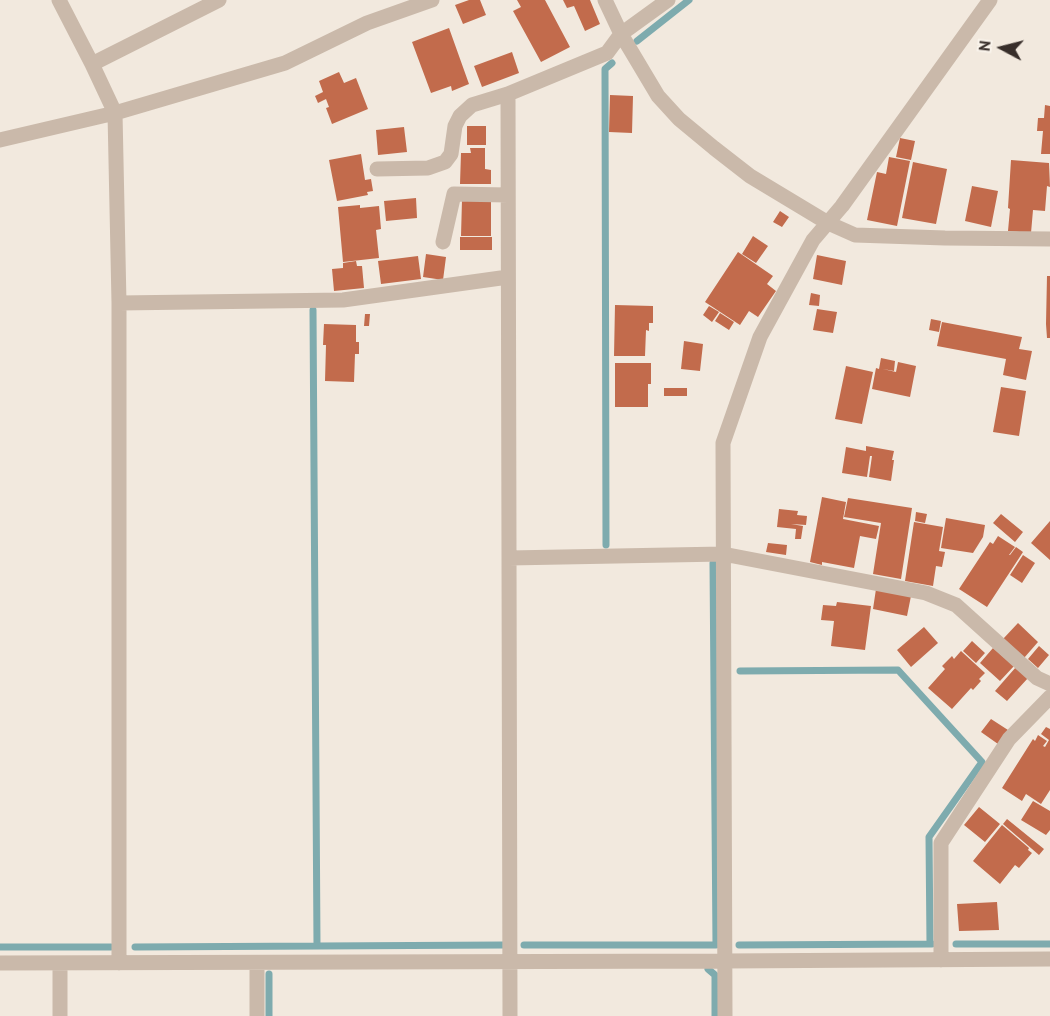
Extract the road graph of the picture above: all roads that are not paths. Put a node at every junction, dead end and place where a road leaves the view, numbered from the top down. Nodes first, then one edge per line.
1 (59, 0) edge
2 (219, 0) edge
3 (432, 0) edge
4 (605, 0) edge
5 (668, 0) edge
6 (990, 0) edge
7 (621, 34) junction
8 (92, 64) junction
9 (508, 94) junction
10 (116, 113) junction
11 (0, 140) edge
12 (377, 169) dead end
13 (508, 195) junction
14 (828, 223) junction
15 (1050, 239) edge
16 (443, 242) dead end
17 (508, 277) junction
18 (119, 303) junction
19 (723, 554) junction
20 (509, 558) junction
21 (1050, 684) edge
22 (1050, 697) edge
23 (1050, 959) edge
24 (941, 960) junction
25 (725, 961) junction
26 (510, 962) junction
27 (0, 963) edge
28 (60, 963) junction
29 (119, 963) junction
30 (257, 963) junction
31 (60, 1016) edge
32 (257, 1016) edge
33 (510, 1016) edge
34 (725, 1016) edge

1 - 8 street
2 - 8 street
3 - 10 street
4 - 7 street
5 - 7 street
6 - 14 street
7 - 9 street
7 - 14 street
8 - 10 street
9 - 12 street
9 - 13 street
10 - 11 street
10 - 18 street
13 - 16 street
13 - 17 street
14 - 15 street
14 - 19 street
17 - 18 street
17 - 20 street
18 - 29 street
19 - 20 street
19 - 21 street
19 - 25 street
20 - 26 street
22 - 24 street
23 - 24 street
24 - 25 street
25 - 26 street
25 - 34 street
26 - 30 street
26 - 33 street
27 - 28 street
28 - 29 street
28 - 31 street
29 - 30 street
30 - 32 street

